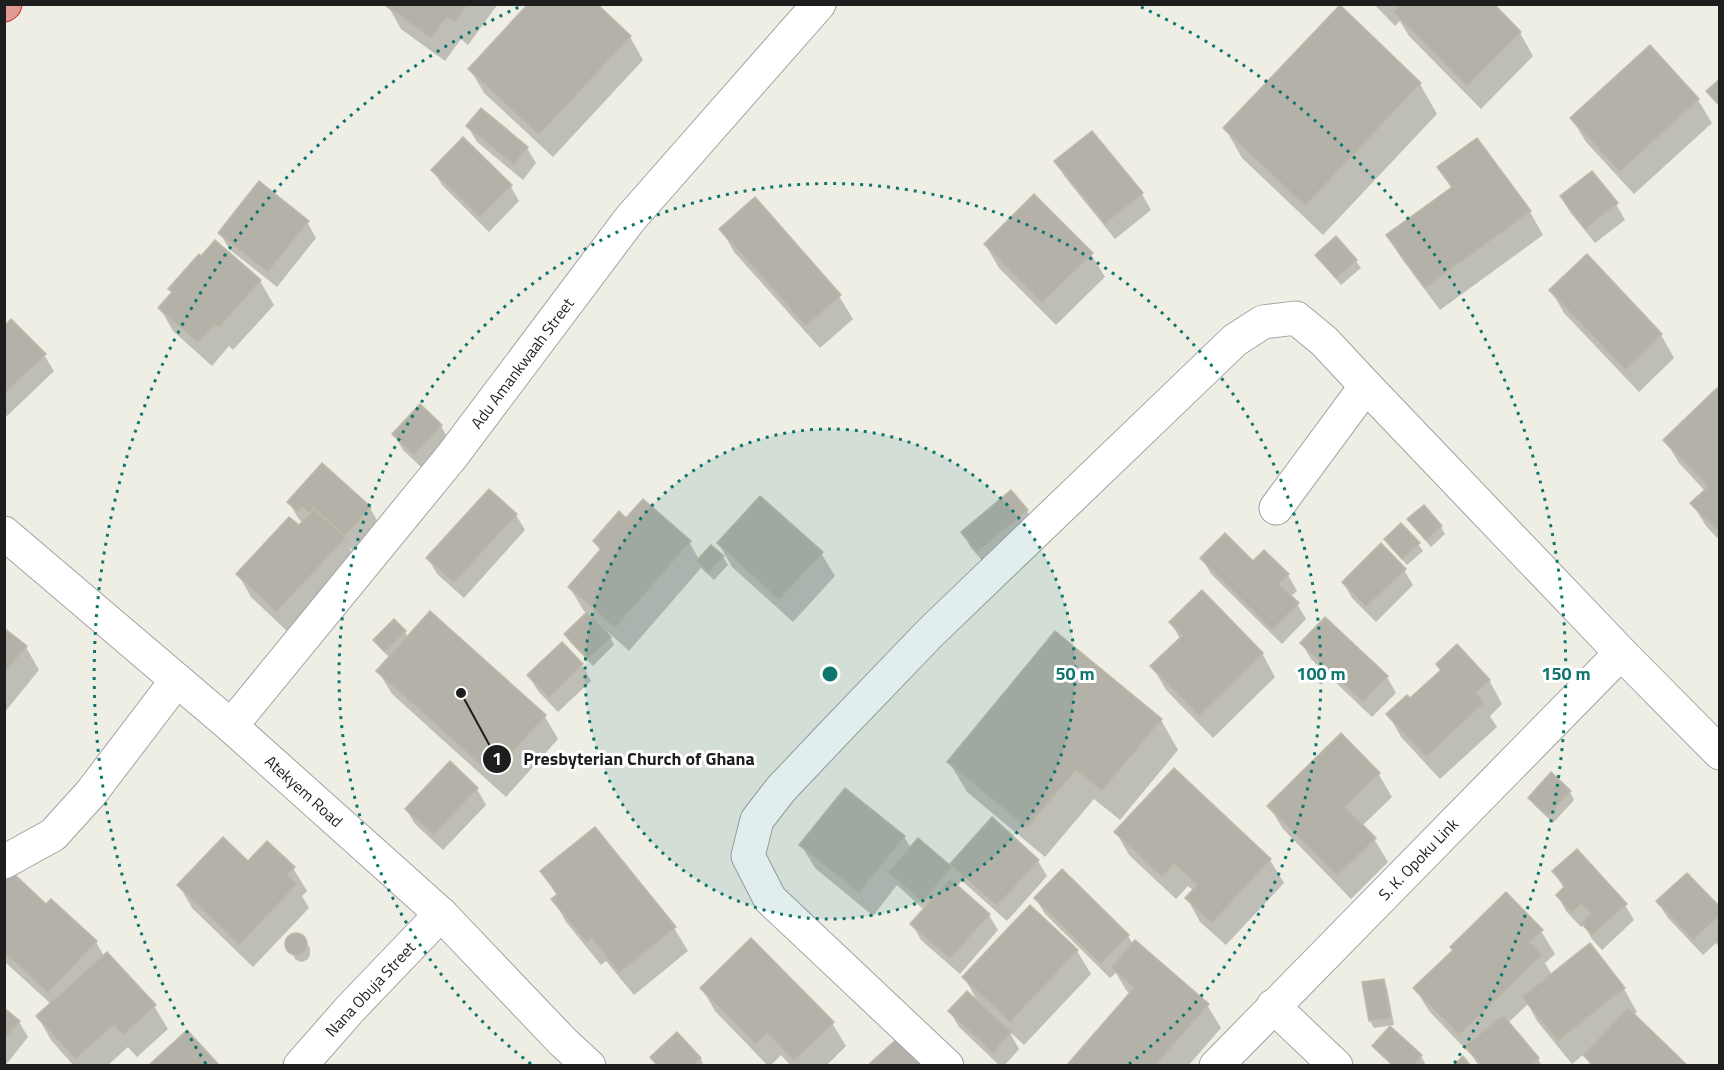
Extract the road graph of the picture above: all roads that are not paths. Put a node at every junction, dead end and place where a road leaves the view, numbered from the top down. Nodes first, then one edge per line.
1 (819, 4) edge
2 (1366, 386) junction
3 (1276, 508) dead end
4 (4, 533) edge
5 (1621, 653) junction
6 (177, 680) junction
7 (231, 726) junction
8 (1719, 753) edge
9 (4, 861) edge
10 (441, 914) junction
11 (1273, 1006) junction
12 (300, 1065) edge
13 (589, 1065) edge
14 (947, 1065) edge
15 (1215, 1065) edge
16 (1336, 1065) edge

1 - 7 street, Adu Amankwaah Street
2 - 3 street
2 - 5 street
2 - 14 street
4 - 6 street, Atekyem Road
5 - 8 street
5 - 11 street, S. K. Opoku Link
6 - 7 street, Atekyem Road
6 - 9 street
7 - 10 street, Atekyem Road
10 - 12 street, Nana Obuja Street
10 - 13 street, Atekyem Road
11 - 15 street, S. K. Opoku Link
11 - 16 street

